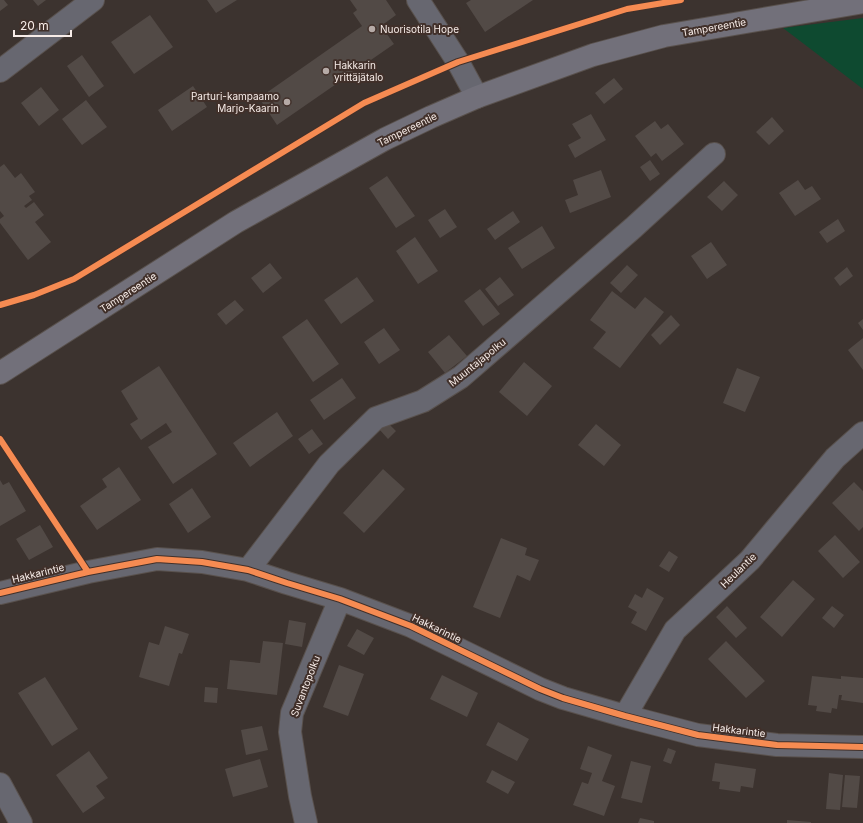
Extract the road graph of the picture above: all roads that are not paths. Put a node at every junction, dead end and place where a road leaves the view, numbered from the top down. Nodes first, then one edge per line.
1 (93, 0) edge
2 (418, 0) edge
3 (863, 2) edge
4 (0, 71) edge
5 (477, 97) junction
6 (714, 154) dead end
7 (0, 373) edge
8 (863, 433) edge
9 (248, 570) junction
10 (0, 593) edge
11 (340, 599) junction
12 (625, 716) junction
13 (863, 747) edge
14 (0, 784) edge
15 (21, 823) edge
16 (306, 823) edge

1 - 4 street
2 - 5 street
3 - 5 main road, Tampereentie
5 - 7 main road, Tampereentie
6 - 9 street, Muuntajapolku
8 - 12 street, Heulantie
9 - 10 street, Hakkarintie
9 - 11 street, Hakkarintie
11 - 12 street, Hakkarintie
11 - 16 street, Suvantopolku
12 - 13 street, Hakkarintie
14 - 15 street

